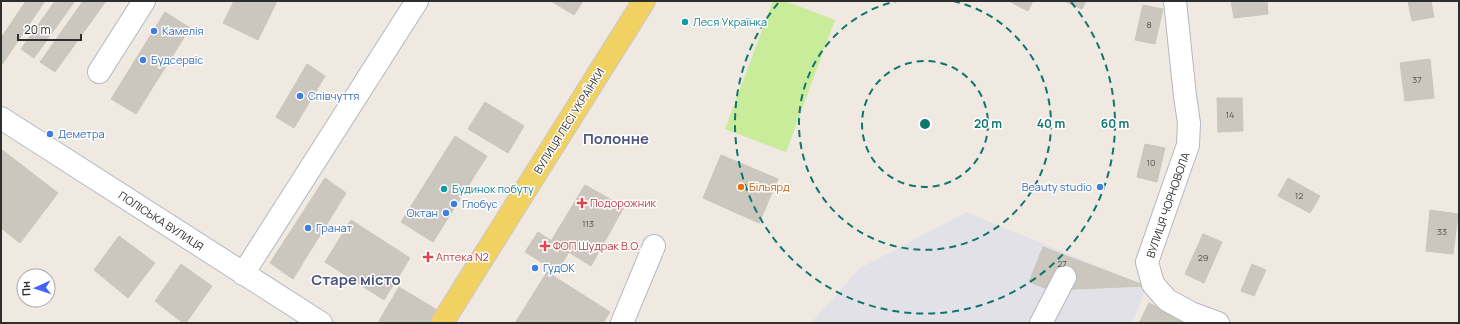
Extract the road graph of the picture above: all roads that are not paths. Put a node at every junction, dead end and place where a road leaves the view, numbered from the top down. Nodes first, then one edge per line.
1 (144, 1) edge
2 (417, 1) edge
3 (644, 1) edge
4 (1175, 1) edge
5 (99, 72) dead end
6 (1, 118) edge
7 (654, 246) dead end
8 (244, 274) junction
9 (1065, 277) dead end
10 (321, 323) edge
11 (442, 323) edge
12 (622, 323) edge
13 (1041, 323) edge
14 (1218, 323) edge

1 - 5 street
2 - 8 street
3 - 11 main road, ВУЛИЦЯ ЛЕСІ УКРАЇНКИ
4 - 14 street, ВУЛИЦЯ ЧОРНОВОЛА
6 - 8 street, ПОЛІСЬКА ВУЛИЦЯ
7 - 12 street
8 - 10 street, ПОЛІСЬКА ВУЛИЦЯ
9 - 13 street

